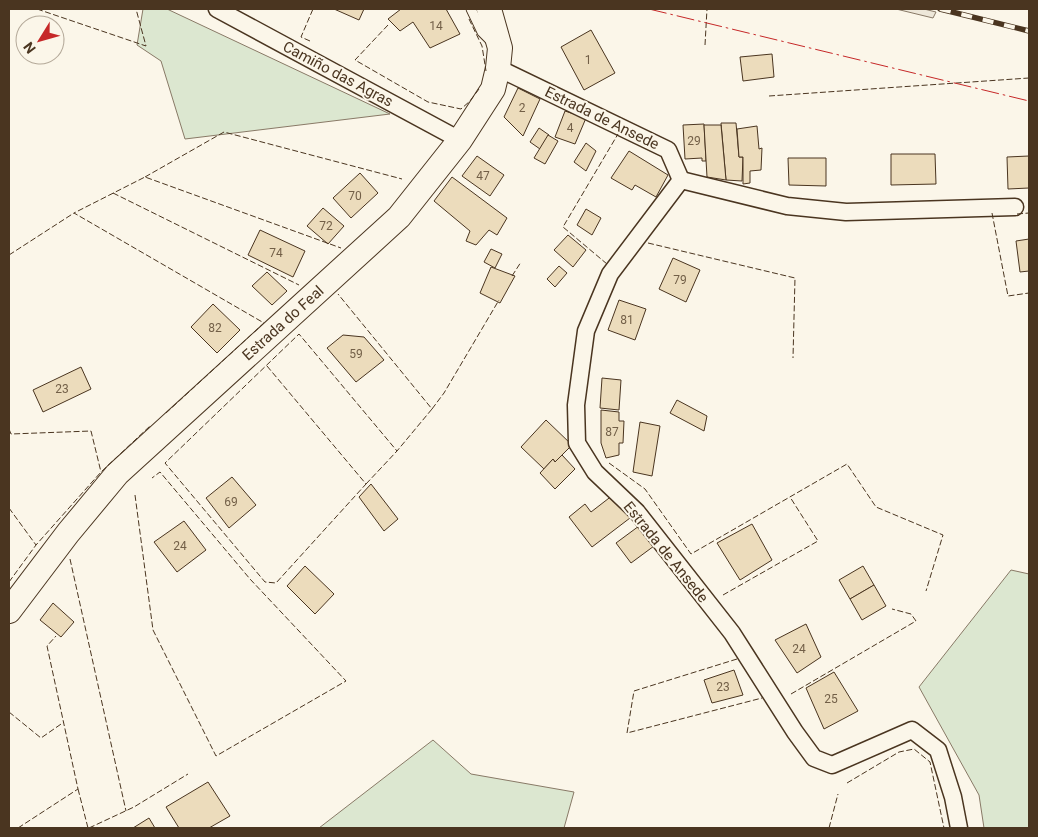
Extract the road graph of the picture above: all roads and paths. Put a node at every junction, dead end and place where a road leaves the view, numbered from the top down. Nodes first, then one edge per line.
1 (217, 9) edge
2 (471, 9) edge
3 (489, 9) edge
4 (499, 58) junction
5 (460, 140) junction
6 (681, 180) junction
7 (1014, 207) dead end
8 (9, 612) edge
9 (959, 828) edge

1 - 5 street, Camiño das Agras
2 - 4 lane
3 - 4 main road
4 - 5 main road, Estrada do Feal
4 - 6 street, Estrada de Ansede
5 - 8 main road, Estrada do Feal
6 - 7 street
6 - 9 street, Estrada de Ansede

